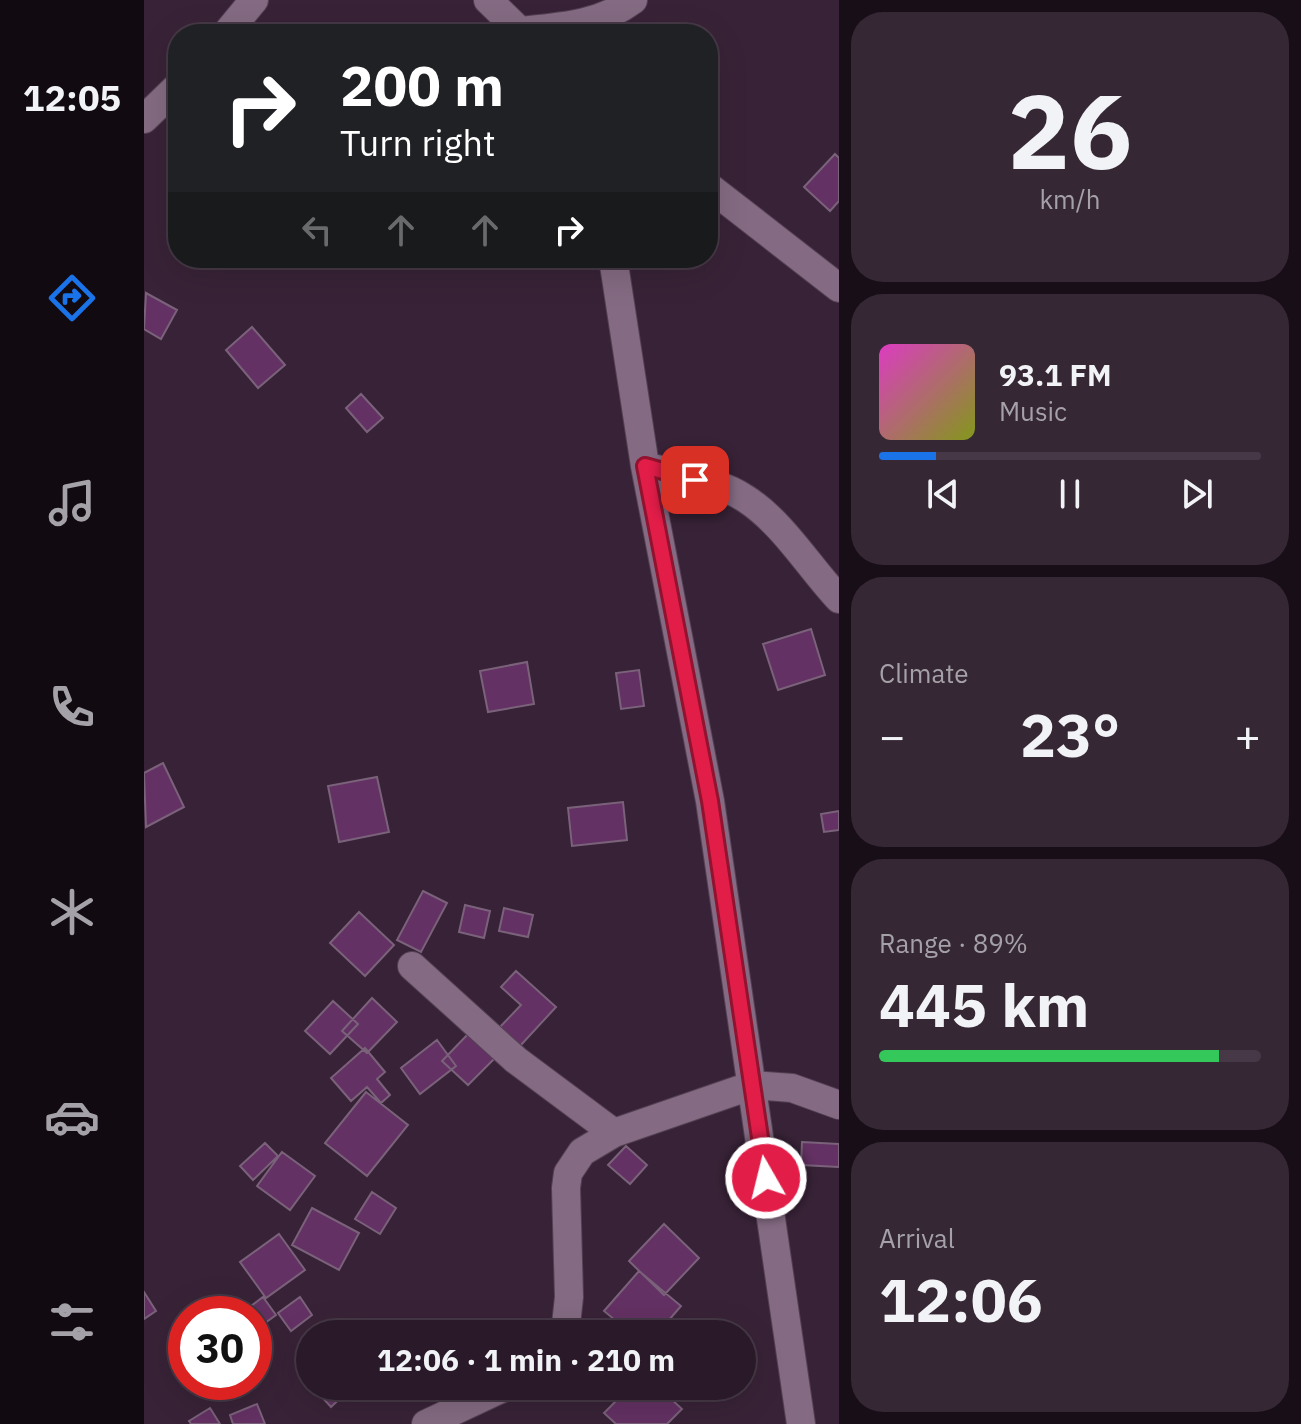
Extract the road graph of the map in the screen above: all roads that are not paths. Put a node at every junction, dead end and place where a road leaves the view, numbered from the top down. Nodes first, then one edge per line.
1 (254, 0) edge
2 (488, 0) edge
3 (633, 0) edge
4 (234, 24) edge
5 (513, 24) edge
6 (576, 24) edge
7 (168, 96) edge
8 (144, 119) edge
9 (718, 194) edge
10 (615, 268) edge
11 (839, 288) edge
12 (645, 466) junction
13 (839, 599) edge
14 (412, 966) dead end
15 (753, 1085) junction
16 (839, 1105) edge
17 (614, 1133) junction
18 (565, 1320) edge
19 (477, 1400) edge
20 (426, 1424) edge
21 (801, 1424) edge

1 - 4 street
2 - 5 street
3 - 6 street
7 - 8 street
9 - 11 street
10 - 12 street
12 - 13 street
12 - 15 street
14 - 17 street
15 - 16 street
15 - 17 street
15 - 21 street
17 - 18 street
19 - 20 street

